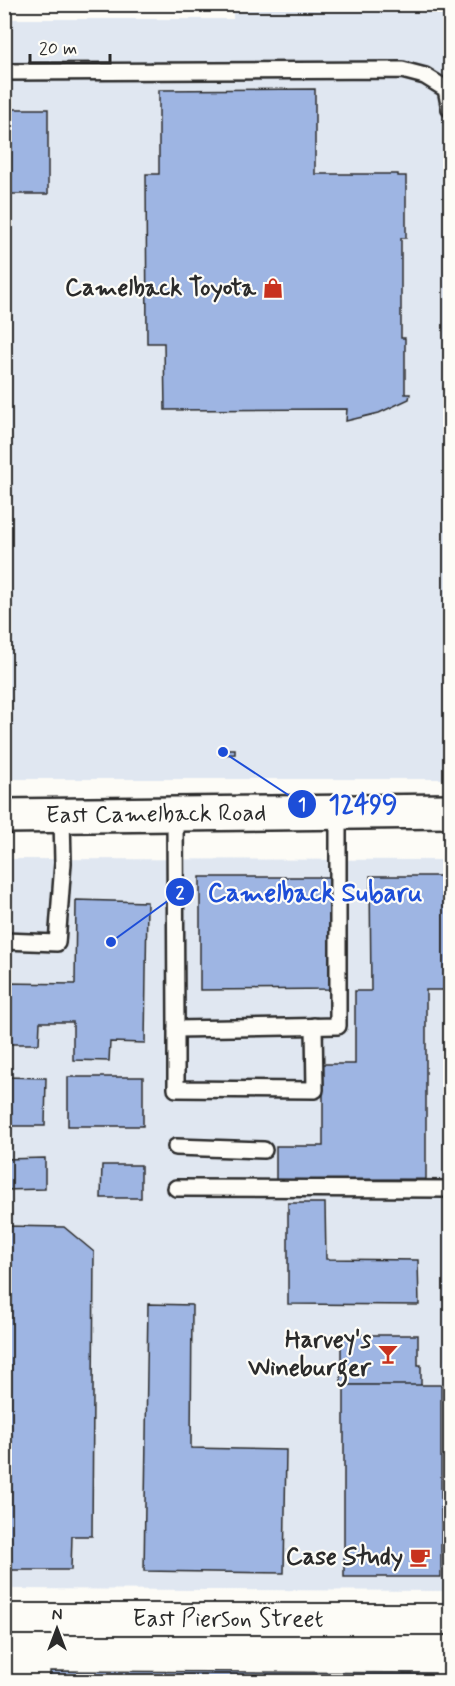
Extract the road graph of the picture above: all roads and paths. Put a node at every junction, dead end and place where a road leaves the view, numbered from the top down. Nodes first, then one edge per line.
1 (4, 72) edge
2 (450, 109) edge
3 (450, 811) edge
4 (338, 812) junction
5 (175, 815) junction
6 (4, 816) edge
7 (62, 816) junction
8 (4, 941) edge
9 (314, 1026) junction
10 (176, 1029) junction
11 (176, 1147) dead end
12 (264, 1150) dead end
13 (176, 1188) dead end
14 (450, 1189) edge
15 (4, 1619) edge
16 (450, 1619) edge

1 - 2 lane
3 - 4 main road, East Camelback Road
4 - 5 main road, East Camelback Road
4 - 9 lane
5 - 7 main road, East Camelback Road
5 - 10 lane
6 - 7 main road, East Camelback Road
7 - 8 lane
9 - 10 lane
9 - 10 lane
11 - 12 lane
13 - 14 lane
15 - 16 street, East Pierson Street

